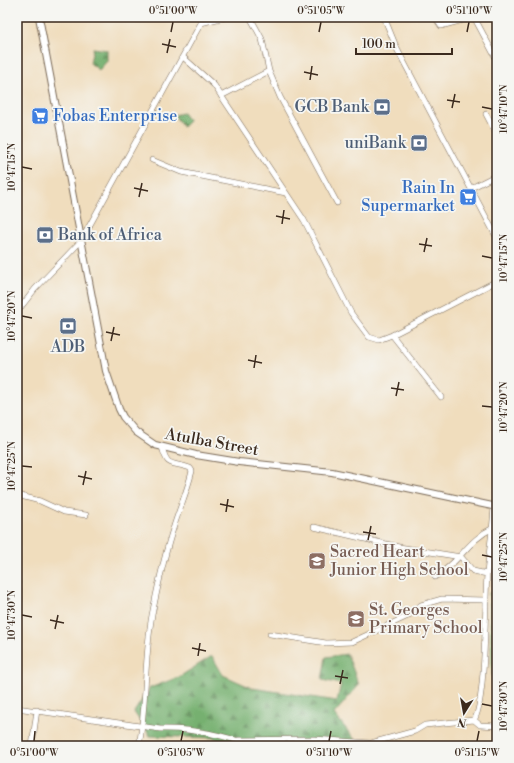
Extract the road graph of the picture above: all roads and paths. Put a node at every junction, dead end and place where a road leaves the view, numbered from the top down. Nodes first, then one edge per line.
1 (39, 17) edge
2 (200, 17) edge
3 (225, 17) edge
4 (250, 17) edge
5 (384, 17) edge
6 (435, 17) edge
7 (201, 23) junction
8 (183, 57) junction
9 (497, 60) edge
10 (269, 71) junction
11 (221, 96) junction
12 (486, 114) dead end
13 (497, 135) edge
14 (152, 160) dead end
15 (497, 175) edge
16 (471, 188) junction
17 (286, 193) junction
18 (337, 203) dead end
19 (497, 238) edge
20 (81, 240) junction
21 (497, 282) edge
22 (17, 312) edge
23 (392, 335) junction
24 (441, 397) dead end
25 (162, 447) junction
26 (17, 495) edge
27 (495, 507) edge
28 (86, 515) dead end
29 (314, 527) dead end
30 (493, 528) junction
31 (461, 557) junction
32 (487, 574) junction
33 (435, 577) dead end
34 (17, 580) edge
35 (20, 600) dead end
36 (486, 600) junction
37 (270, 634) dead end
38 (17, 708) edge
39 (37, 710) junction
40 (474, 720) junction
41 (497, 726) edge
42 (142, 727) junction
43 (238, 740) junction
44 (32, 746) edge
45 (139, 746) edge
46 (254, 746) edge

1 - 20 street, Atulba Street
2 - 7 street
3 - 7 street
4 - 10 street
5 - 16 street
6 - 9 street
7 - 8 street
8 - 11 street
8 - 20 street
10 - 11 street
10 - 18 street
11 - 17 street
12 - 13 street
14 - 17 street
15 - 16 street
16 - 19 street
17 - 23 street
20 - 22 street
20 - 25 street, Atulba Street
21 - 23 street
23 - 24 street
25 - 27 street, Atulba Street
25 - 42 street
26 - 28 street
27 - 30 street
29 - 31 street
30 - 31 street
30 - 32 street
31 - 32 street
31 - 33 street
32 - 36 street
34 - 35 street
36 - 37 street
36 - 40 street
38 - 39 street
39 - 42 street
39 - 44 street
40 - 41 street
40 - 43 street
42 - 43 street
42 - 45 street
43 - 46 street

